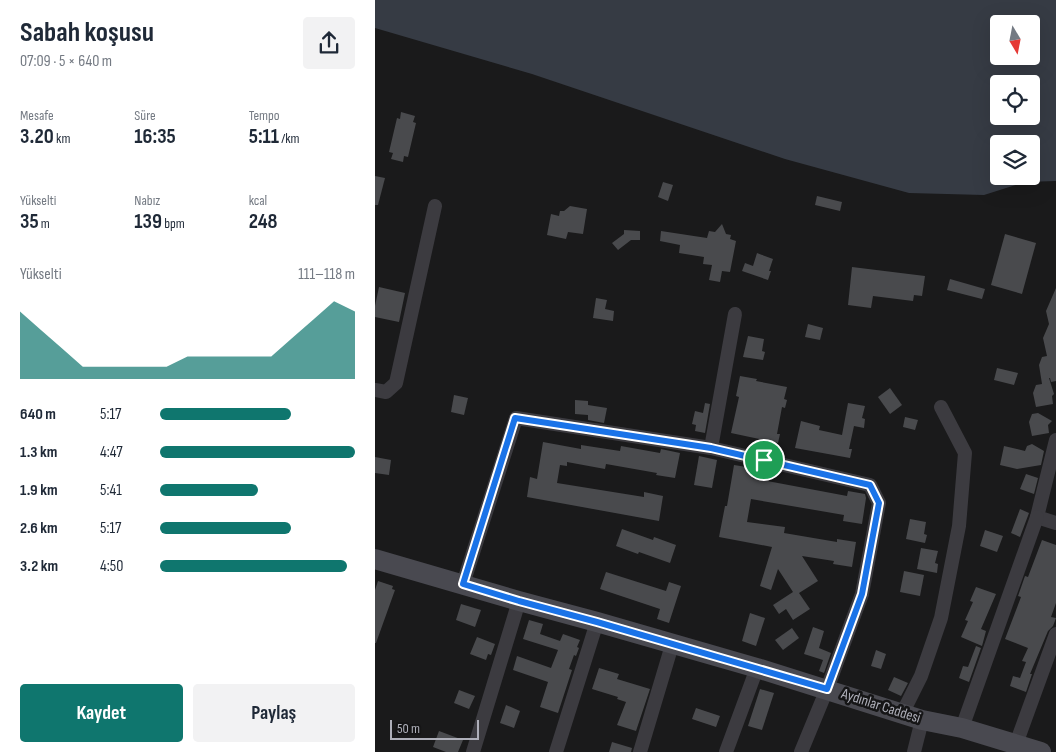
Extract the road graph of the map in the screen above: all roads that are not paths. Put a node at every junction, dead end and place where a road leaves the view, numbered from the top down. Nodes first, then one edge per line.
1 (435, 206) dead end
2 (735, 314) dead end
3 (375, 390) edge
4 (941, 407) dead end
5 (1056, 440) edge
6 (711, 448) junction
7 (1037, 517) junction
8 (1056, 523) edge
9 (375, 559) edge
10 (463, 584) junction
11 (519, 601) junction
12 (597, 622) junction
13 (1056, 634) edge
14 (673, 644) junction
15 (757, 668) junction
16 (827, 689) junction
17 (903, 714) junction
18 (922, 720) junction
19 (962, 728) junction
20 (1016, 744) junction
21 (473, 752) edge
22 (556, 752) edge
23 (640, 752) edge
24 (725, 752) edge
25 (801, 752) edge
26 (914, 752) edge
27 (1041, 752) edge

1 - 3 street
2 - 6 street
4 - 17 street
5 - 7 street
6 - 10 street
6 - 16 street
7 - 8 street
7 - 19 street
9 - 10 street, Aydınlar Caddesi
10 - 11 street, Aydınlar Caddesi
11 - 12 street, Aydınlar Caddesi
11 - 21 street
12 - 14 street, Aydınlar Caddesi
12 - 22 street
13 - 20 street
14 - 15 street, Aydınlar Caddesi
14 - 23 street
15 - 16 street, Aydınlar Caddesi
15 - 24 street
16 - 17 street, Aydınlar Caddesi
16 - 25 street
17 - 18 street, Aydınlar Caddesi
18 - 19 street, Aydınlar Caddesi
18 - 26 street
19 - 20 street, Aydınlar Caddesi
20 - 27 street, Aydınlar Caddesi

